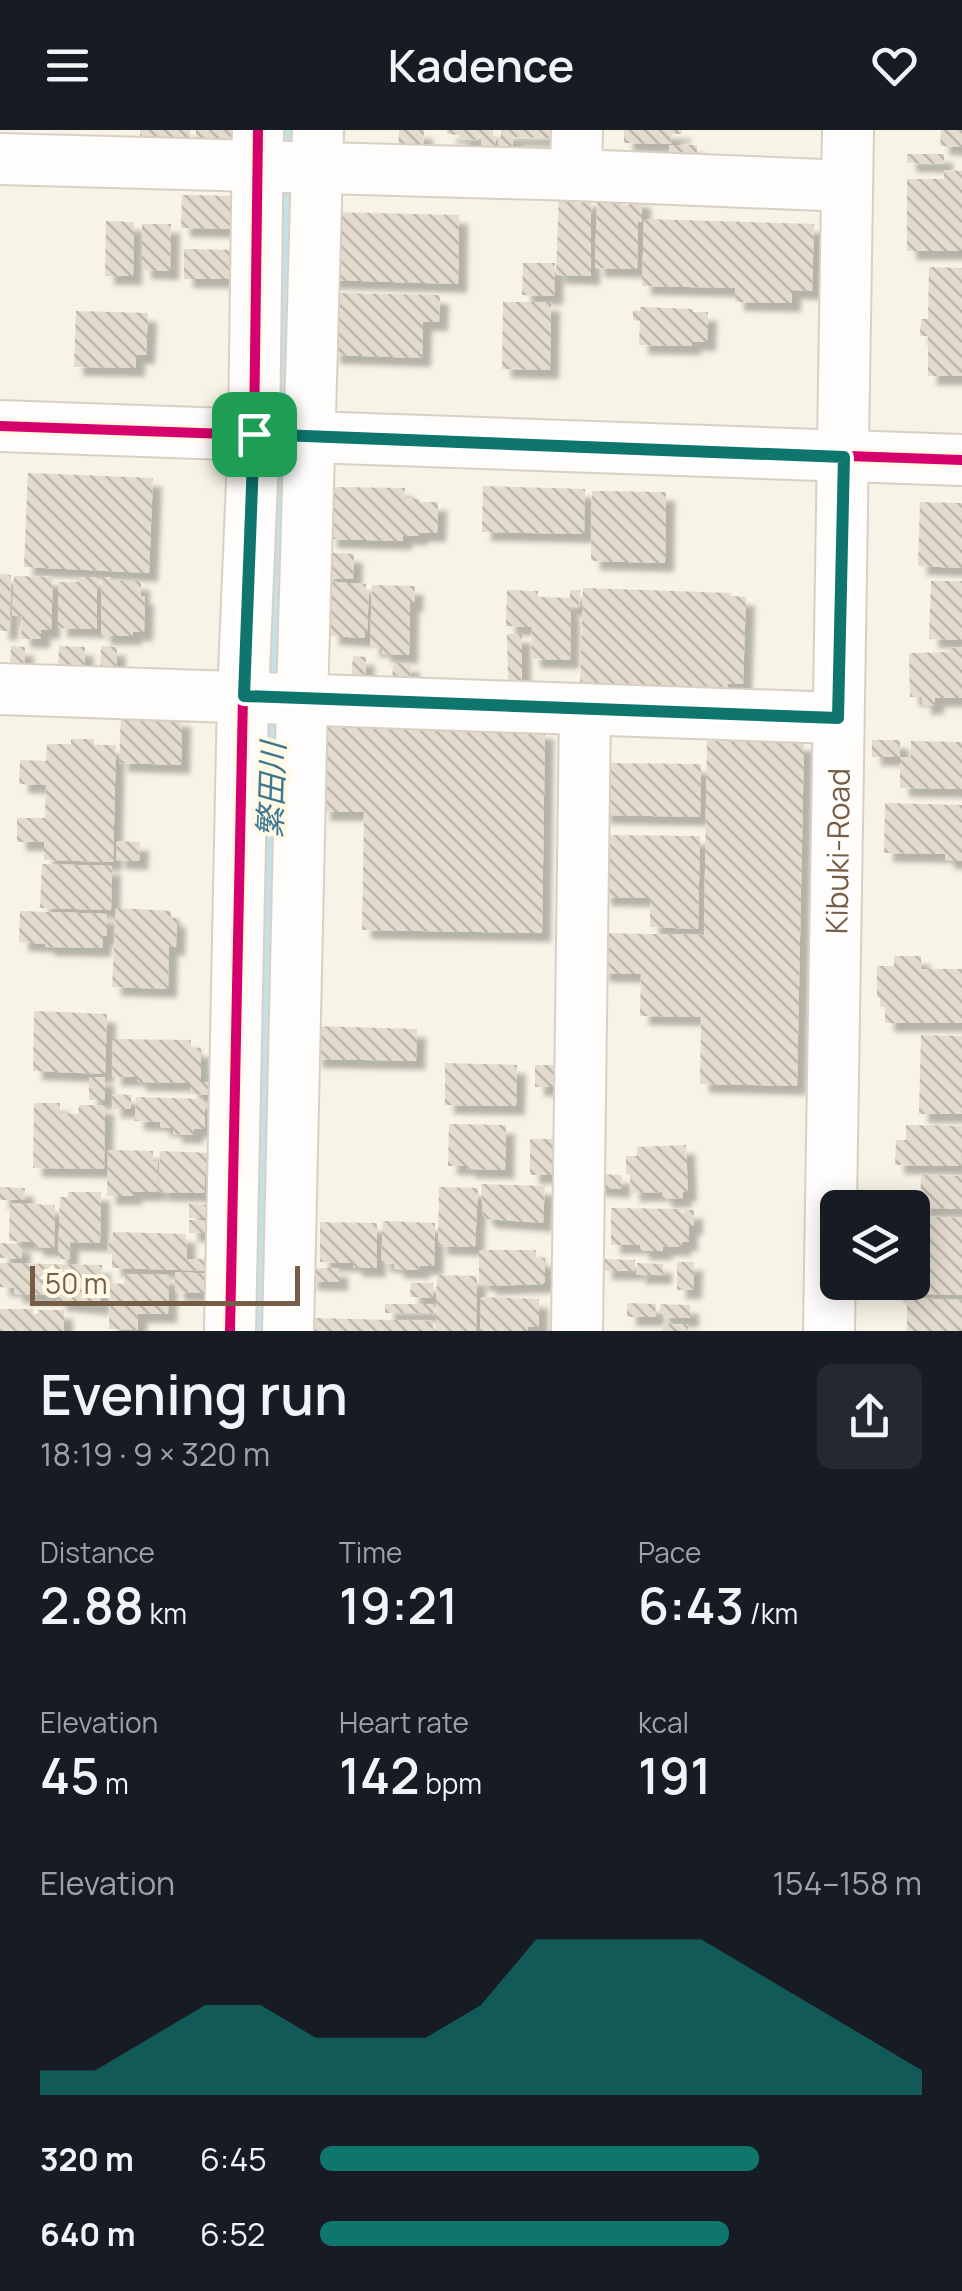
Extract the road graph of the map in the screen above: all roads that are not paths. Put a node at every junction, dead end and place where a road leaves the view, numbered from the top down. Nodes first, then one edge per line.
1 (848, 130) edge
2 (258, 148) edge
3 (6, 150) edge
4 (318, 150) edge
5 (577, 153) edge
6 (846, 186) junction
7 (0, 426) edge
8 (254, 434) junction
9 (310, 436) junction
10 (844, 457) junction
11 (962, 460) edge
12 (0, 689) edge
13 (245, 696) junction
14 (300, 700) junction
15 (585, 709) junction
16 (838, 718) junction
17 (230, 1331) edge
18 (288, 1331) edge
19 (577, 1331) edge
20 (829, 1331) edge

1 - 6 street, Kibuki-Road
2 - 3 street
2 - 4 street
2 - 8 street
4 - 5 street
4 - 9 street
5 - 6 street
6 - 10 street, Kibuki-Road
7 - 8 street
8 - 9 street
8 - 13 street
9 - 10 street
9 - 14 street
10 - 11 street
10 - 16 street, Kibuki-Road
12 - 13 street
13 - 14 street
13 - 17 street
14 - 15 street
14 - 18 street
15 - 16 street
15 - 19 street
16 - 20 street, Kibuki-Road

